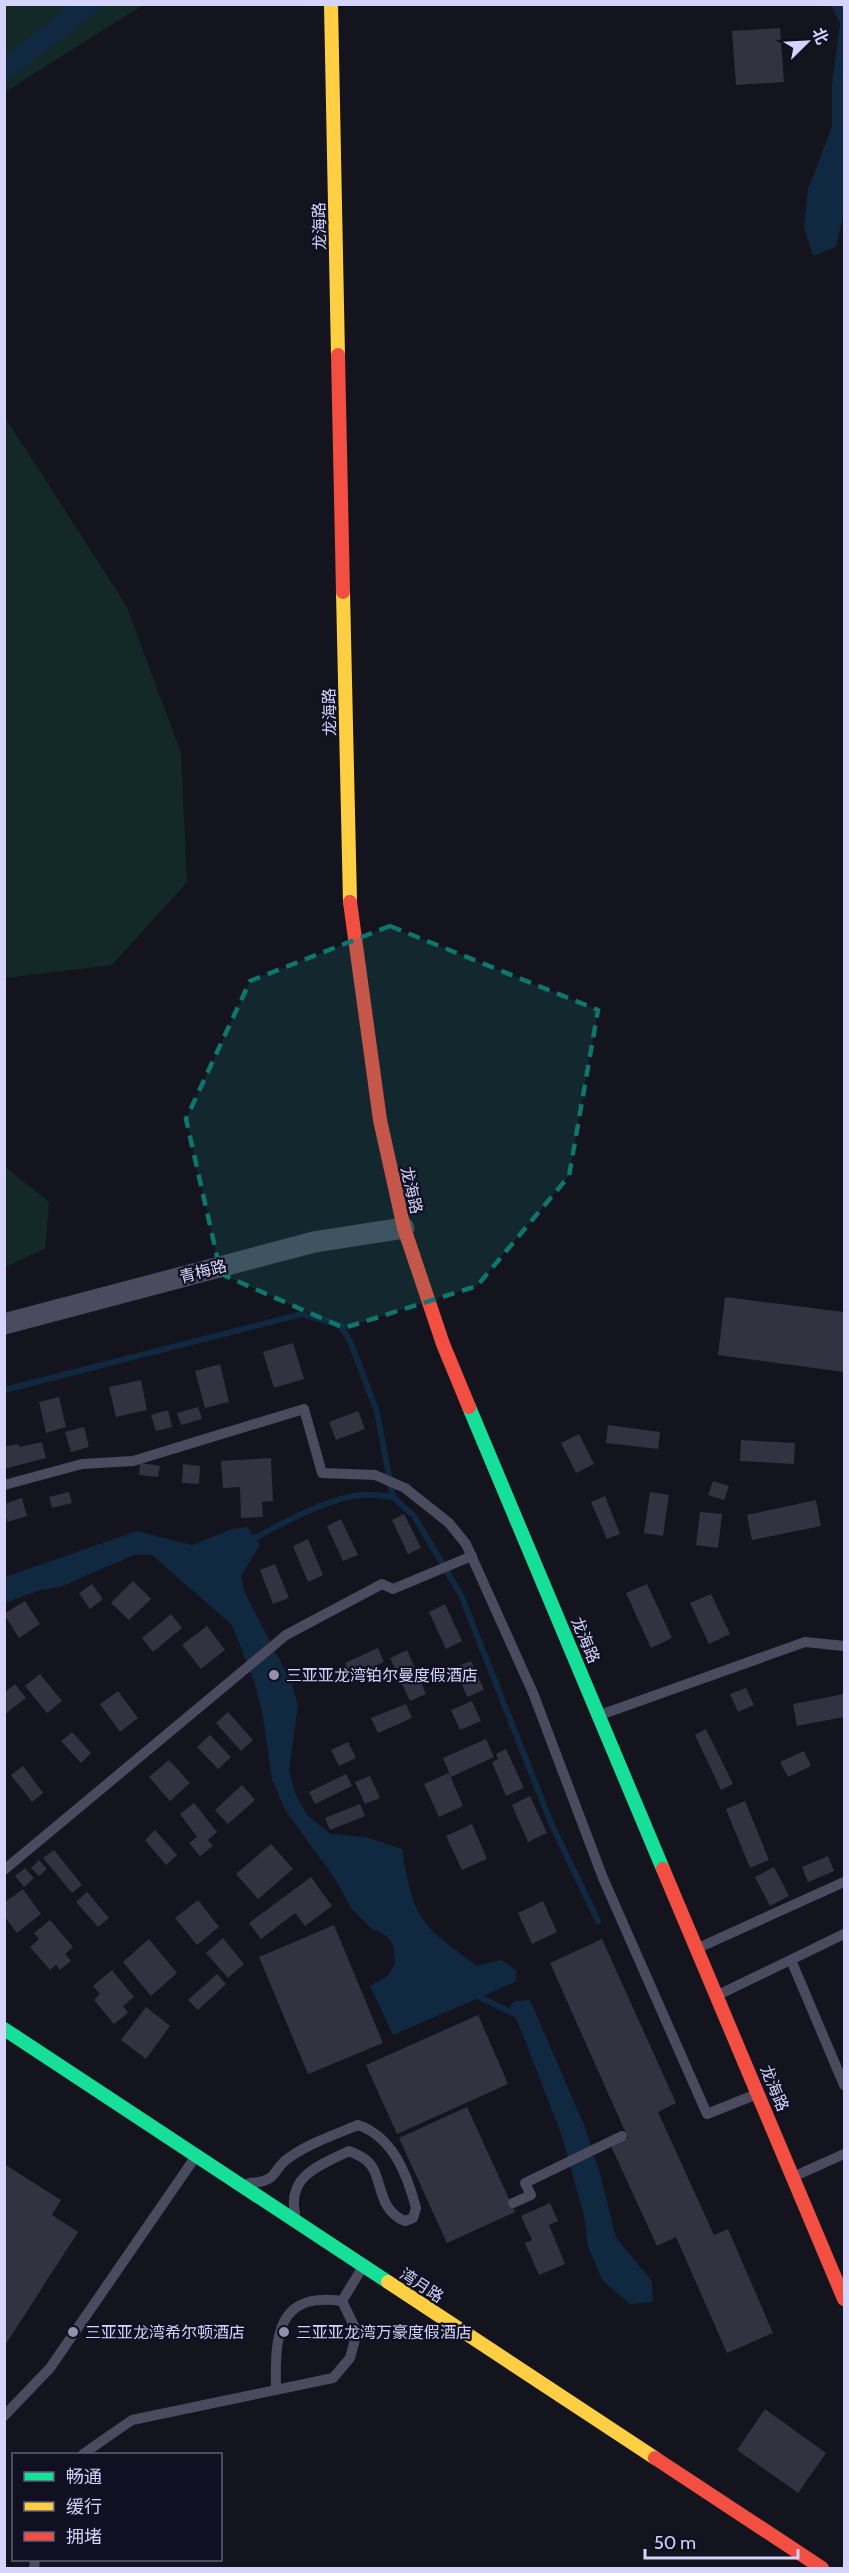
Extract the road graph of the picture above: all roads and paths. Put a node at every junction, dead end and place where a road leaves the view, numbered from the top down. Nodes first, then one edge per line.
1 (331, 4) edge
2 (404, 1228) junction
3 (4, 1324) edge
4 (4, 1485) edge
5 (472, 1556) junction
6 (844, 1646) edge
7 (600, 1715) junction
8 (4, 1870) edge
9 (844, 1882) edge
10 (844, 1934) edge
11 (698, 1948) junction
12 (791, 1960) junction
13 (718, 1995) junction
14 (4, 2030) edge
15 (844, 2085) edge
16 (760, 2093) junction
17 (622, 2136) dead end
18 (844, 2154) edge
19 (197, 2156) junction
20 (795, 2177) junction
21 (237, 2183) junction
22 (513, 2203) dead end
23 (297, 2223) junction
24 (363, 2266) junction
25 (844, 2299) edge
26 (342, 2301) junction
27 (276, 2388) junction
28 (4, 2416) edge
29 (83, 2453) edge
30 (822, 2568) edge

1 - 2 street, 龙海路
2 - 3 street, 青梅路
2 - 7 street, 龙海路
4 - 5 lane
5 - 8 lane
5 - 16 lane
6 - 7 lane
7 - 11 street, 龙海路
9 - 11 lane
10 - 12 lane
11 - 13 street, 龙海路
12 - 13 lane
12 - 15 lane
13 - 16 street, 龙海路
14 - 19 street, 湾月路
16 - 20 street, 龙海路
17 - 22 lane
18 - 20 lane
19 - 21 street, 湾月路
19 - 28 lane
20 - 25 street, 龙海路
21 - 23 street, 湾月路
21 - 23 lane
23 - 24 street, 湾月路
24 - 26 lane
24 - 30 street, 湾月路
26 - 27 lane
26 - 27 lane
27 - 29 lane

